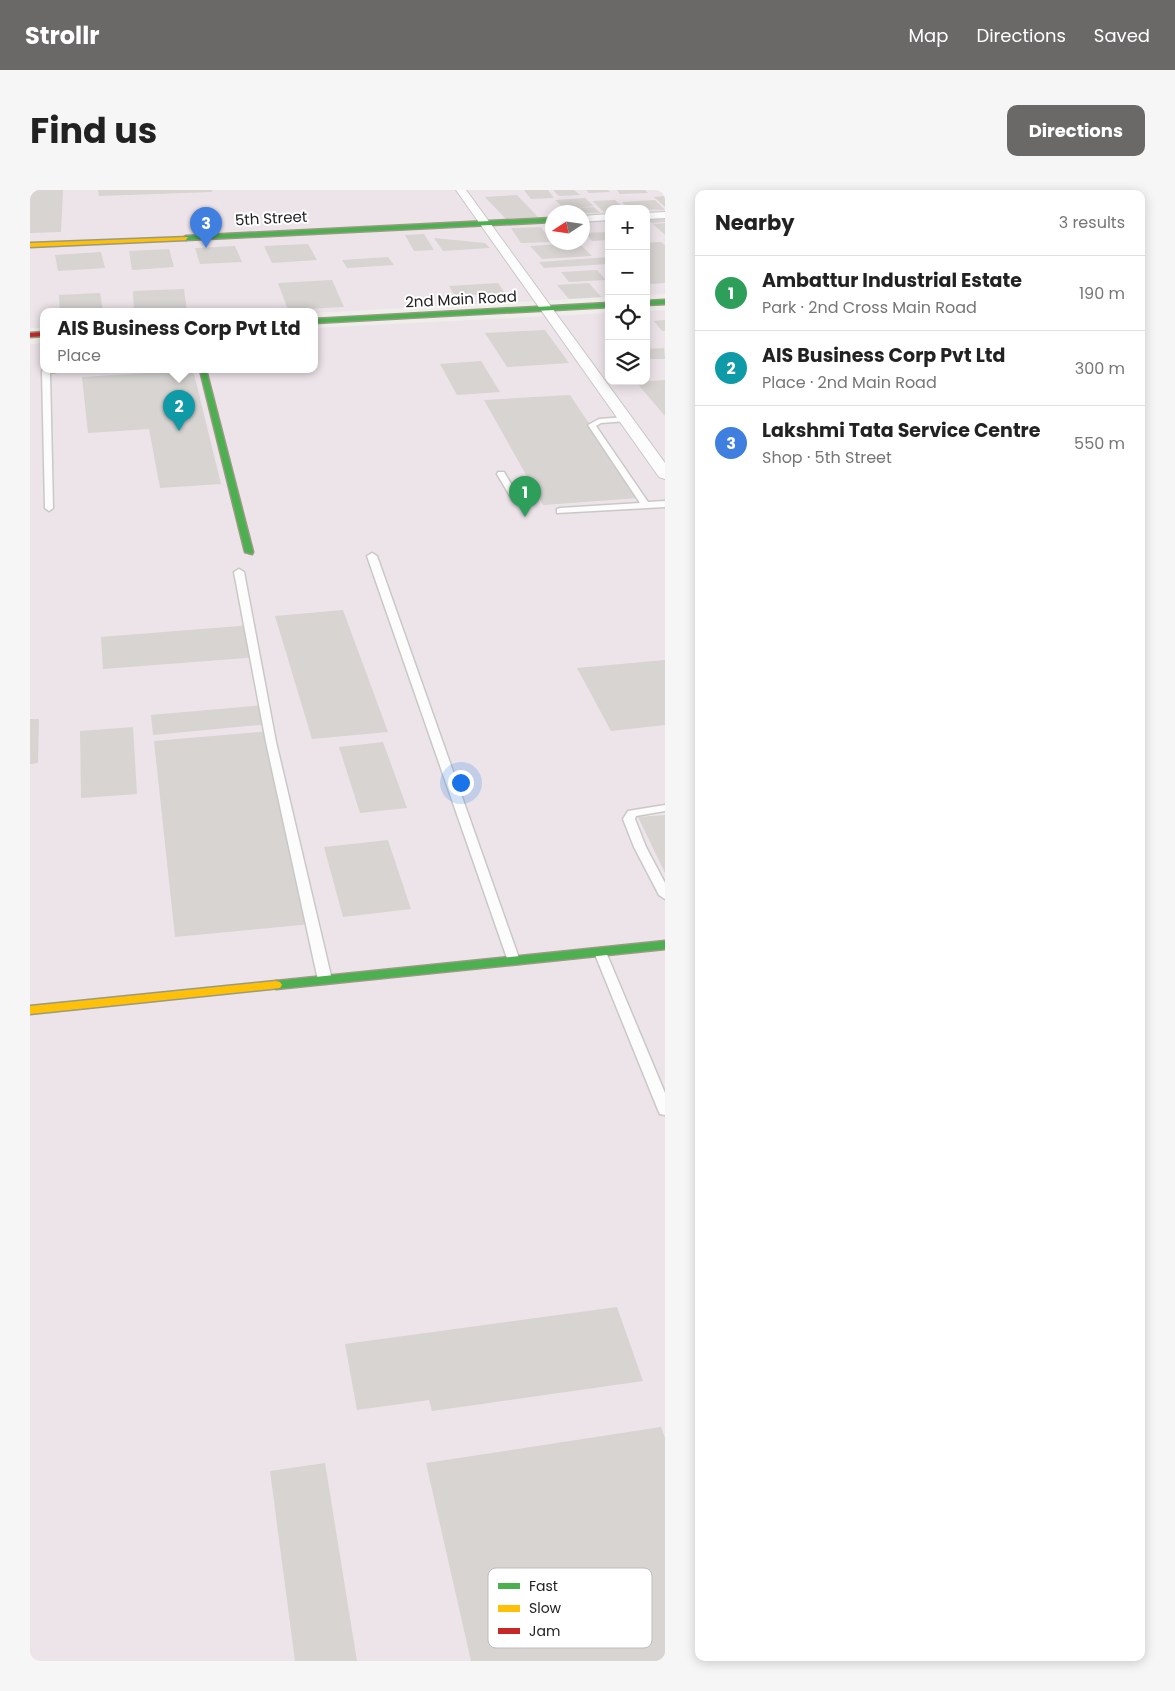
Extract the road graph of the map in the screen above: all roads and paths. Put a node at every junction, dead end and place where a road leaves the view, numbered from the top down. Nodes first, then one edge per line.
1 (461, 190) edge
2 (665, 215) edge
3 (650, 216) edge
4 (605, 217) edge
5 (590, 218) edge
6 (545, 220) edge
7 (484, 223) junction
8 (30, 245) edge
9 (665, 302) edge
10 (650, 303) edge
11 (605, 306) edge
12 (545, 309) junction
13 (318, 321) edge
14 (46, 373) edge
15 (204, 373) edge
16 (625, 419) junction
17 (501, 474) dead end
18 (665, 474) edge
19 (516, 499) dead end
20 (665, 504) edge
21 (646, 506) junction
22 (50, 508) dead end
23 (560, 512) dead end
24 (248, 552) dead end
25 (372, 556) dead end
26 (239, 572) dead end
27 (665, 808) edge
28 (665, 895) edge
29 (665, 945) edge
30 (600, 952) junction
31 (514, 961) junction
32 (325, 980) junction
33 (30, 1010) edge
34 (665, 1110) edge

1 - 7 street
2 - 3 street
4 - 5 street
6 - 7 street, 5th Street
7 - 8 street, 5th Street
7 - 12 street
9 - 10 street
11 - 12 street, 2nd Main Road
12 - 13 street, 2nd Main Road
12 - 16 street
14 - 22 lane
15 - 24 street
16 - 18 street
16 - 21 lane
17 - 19 lane
20 - 21 lane
21 - 23 lane
25 - 31 lane
26 - 32 lane
27 - 28 lane
29 - 30 street
30 - 31 street
30 - 34 lane
31 - 32 street
32 - 33 street

